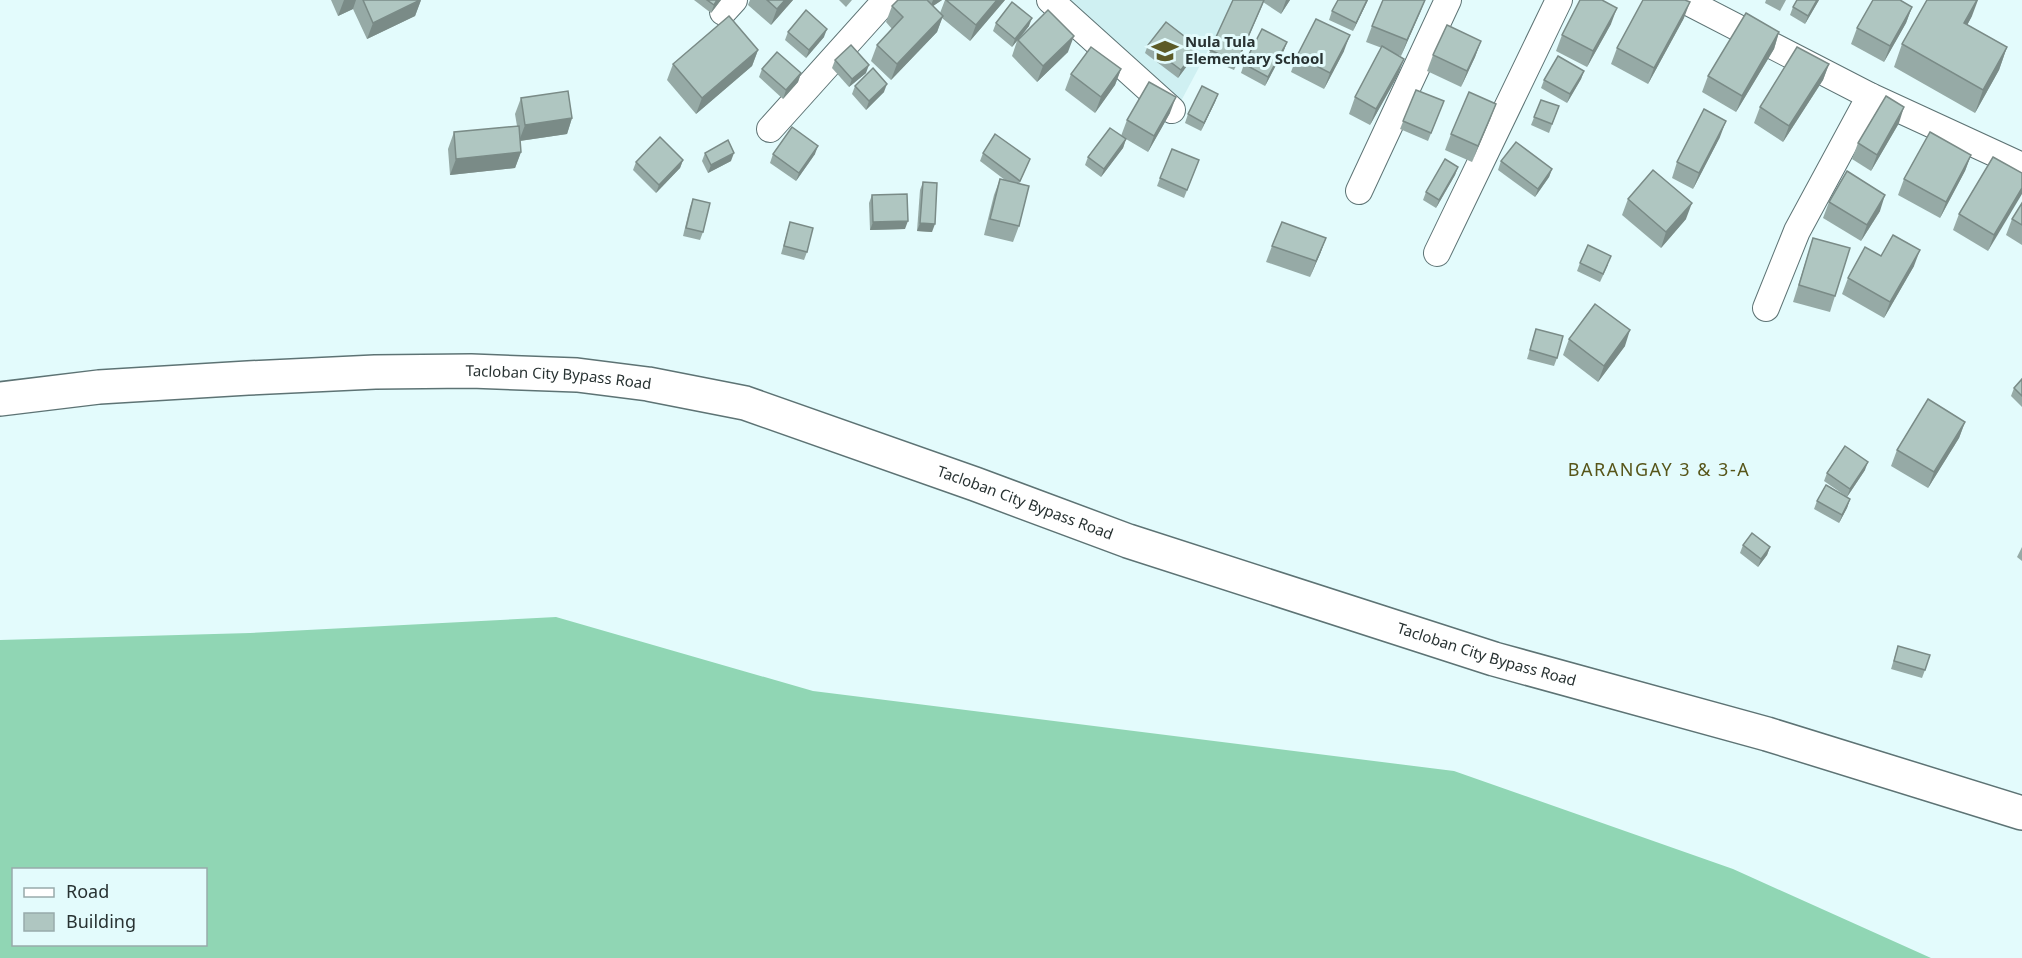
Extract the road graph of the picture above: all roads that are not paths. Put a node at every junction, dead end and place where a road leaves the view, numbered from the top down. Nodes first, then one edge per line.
1 (886, 0) edge
2 (1050, 0) edge
3 (1448, 0) edge
4 (1559, 0) edge
5 (1684, 0) edge
6 (1870, 96) junction
7 (1172, 110) edge
8 (770, 129) dead end
9 (2022, 166) edge
10 (1359, 191) dead end
11 (1437, 253) dead end
12 (1766, 308) dead end
13 (0, 399) edge
14 (2022, 813) edge

1 - 8 street
2 - 7 street
3 - 10 street
4 - 11 street
5 - 6 street
6 - 9 street
6 - 12 street
13 - 14 highway, Tacloban City Bypass Road

